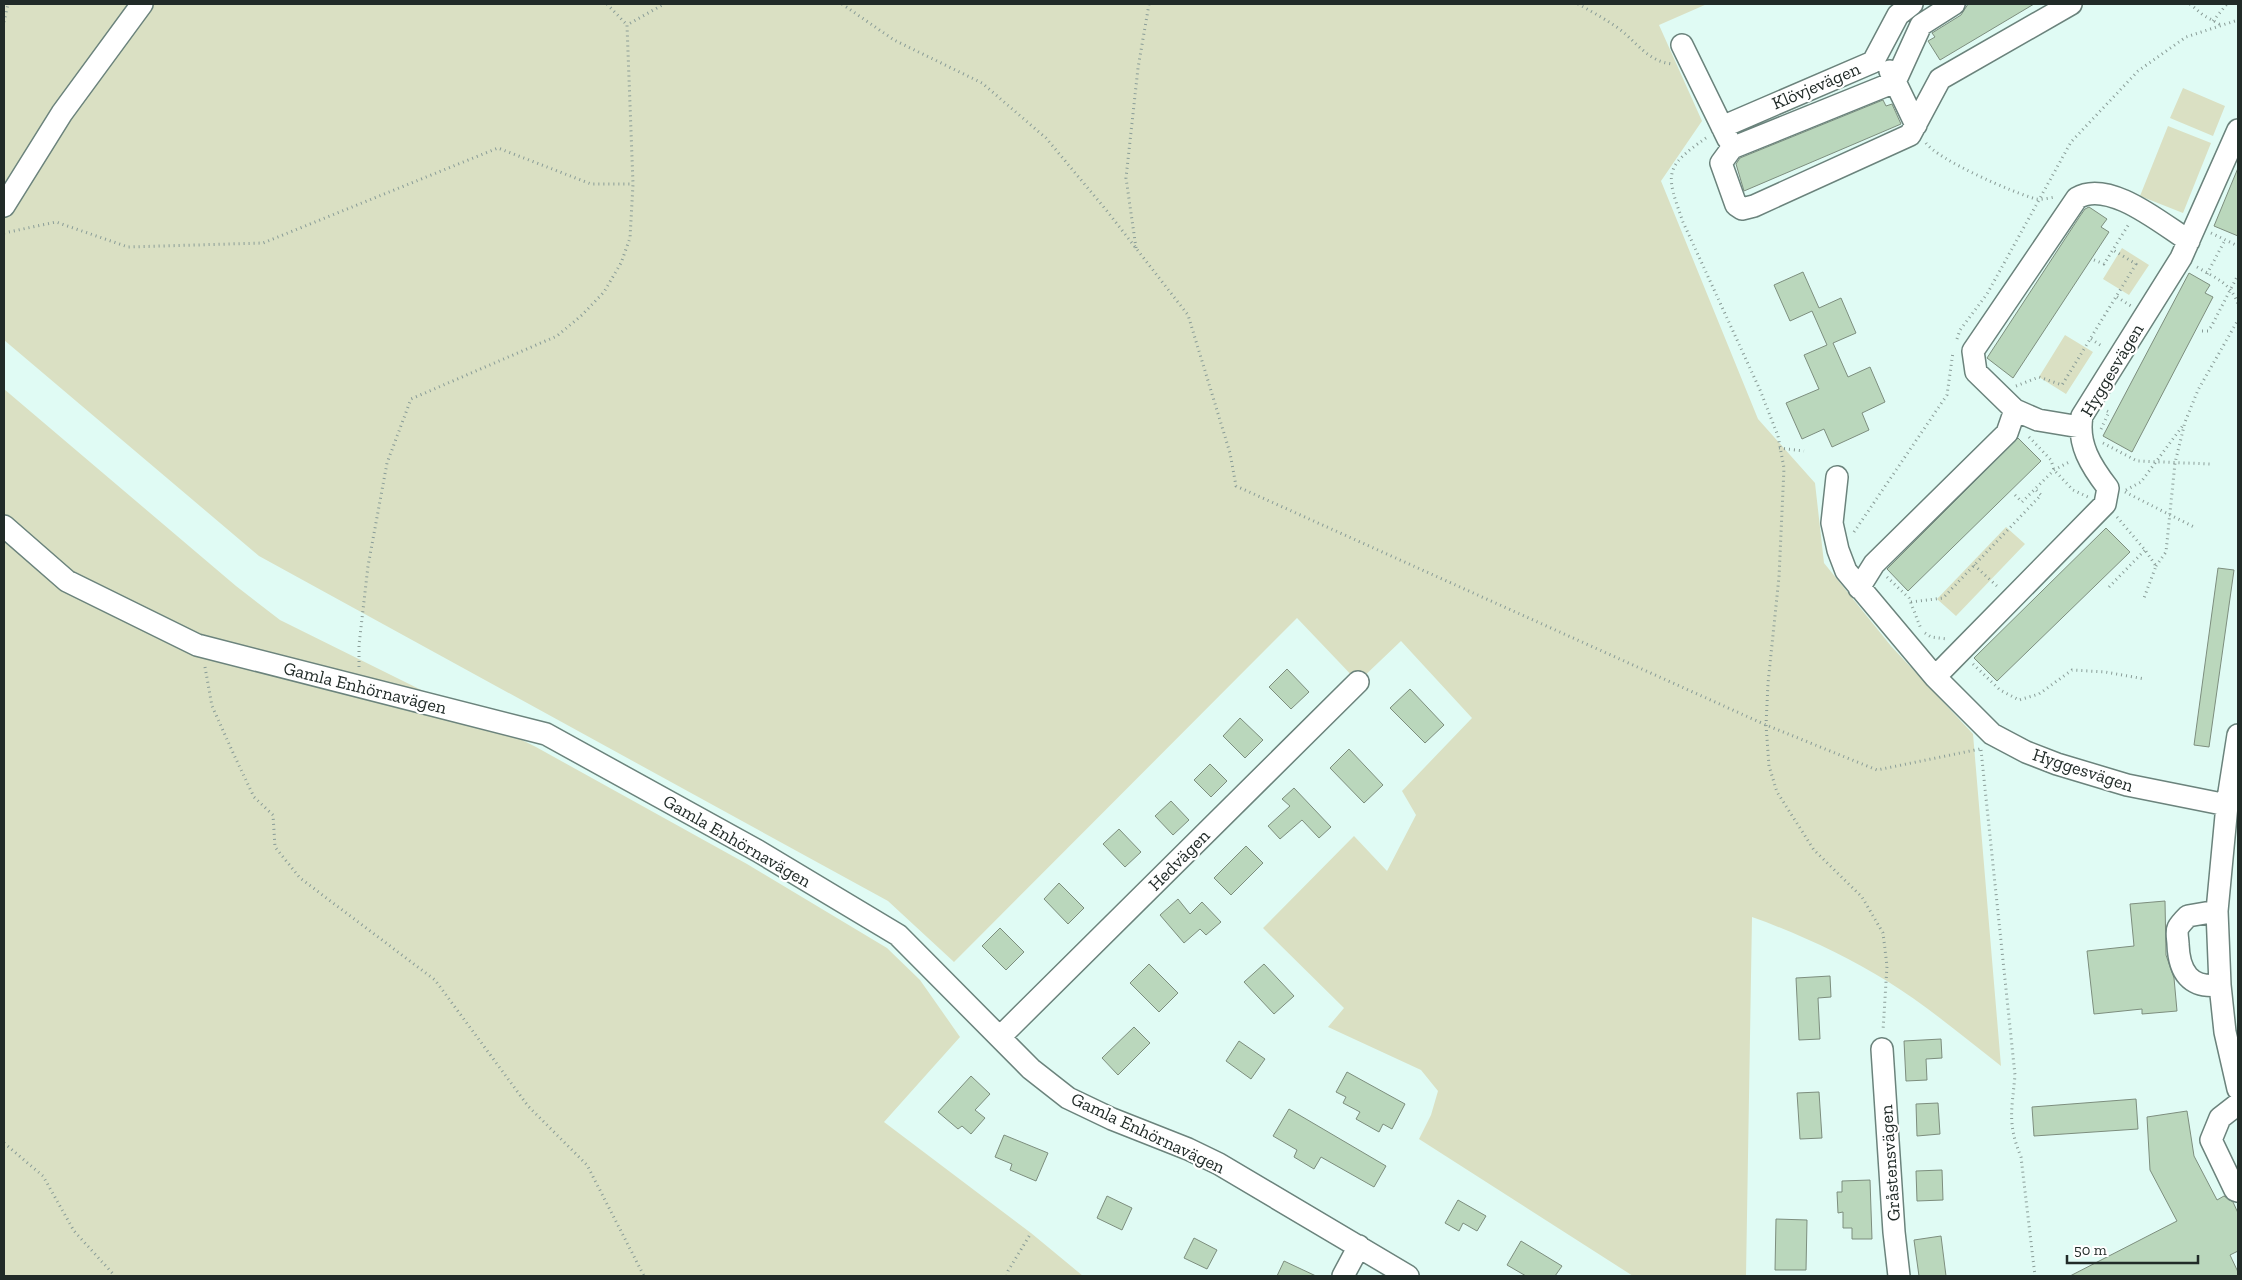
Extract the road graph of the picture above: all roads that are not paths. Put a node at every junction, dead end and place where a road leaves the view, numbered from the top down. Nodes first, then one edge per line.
1 (142, 4) edge
2 (1912, 4) edge
3 (1954, 4) edge
4 (2071, 4) edge
5 (1682, 45) dead end
6 (1880, 48) junction
7 (1895, 82) junction
8 (1916, 125) junction
9 (2238, 130) edge
10 (1716, 131) junction
11 (1732, 148) junction
12 (4, 206) edge
13 (2189, 242) junction
14 (2013, 417) junction
15 (2081, 435) junction
16 (1837, 477) dead end
17 (4, 526) edge
18 (1858, 588) junction
19 (1935, 677) junction
20 (1358, 682) dead end
21 (2238, 735) edge
22 (2227, 805) junction
23 (2217, 911) junction
24 (2220, 985) junction
25 (1000, 1037) junction
26 (1882, 1049) road end
27 (2238, 1089) edge
28 (2238, 1104) edge
29 (2238, 1191) edge
30 (1360, 1246) junction
31 (1343, 1276) edge
32 (1408, 1276) edge
33 (1899, 1276) edge

1 - 12 street
2 - 6 street, Klövjevägen
3 - 7 street
4 - 8 street
5 - 10 street
6 - 7 street
6 - 10 street, Klövjevägen
7 - 8 street
7 - 11 street
8 - 11 street
9 - 13 street, Hyggesvägen
10 - 11 street
13 - 14 street
13 - 15 street, Hyggesvägen
14 - 15 street
14 - 18 street
15 - 19 street, Hyggesvägen
16 - 18 street, Hyggesvägen
17 - 25 street, Gamla Enhörnavägen
18 - 19 street, Hyggesvägen
19 - 22 street, Hyggesvägen
20 - 25 street, Hedvägen
21 - 22 street
22 - 23 street
23 - 24 street
23 - 24 street
24 - 27 street
25 - 30 street, Gamla Enhörnavägen
26 - 33 street, Gråstensvägen
28 - 29 street
30 - 31 street
30 - 32 street, Gamla Enhörnavägen

